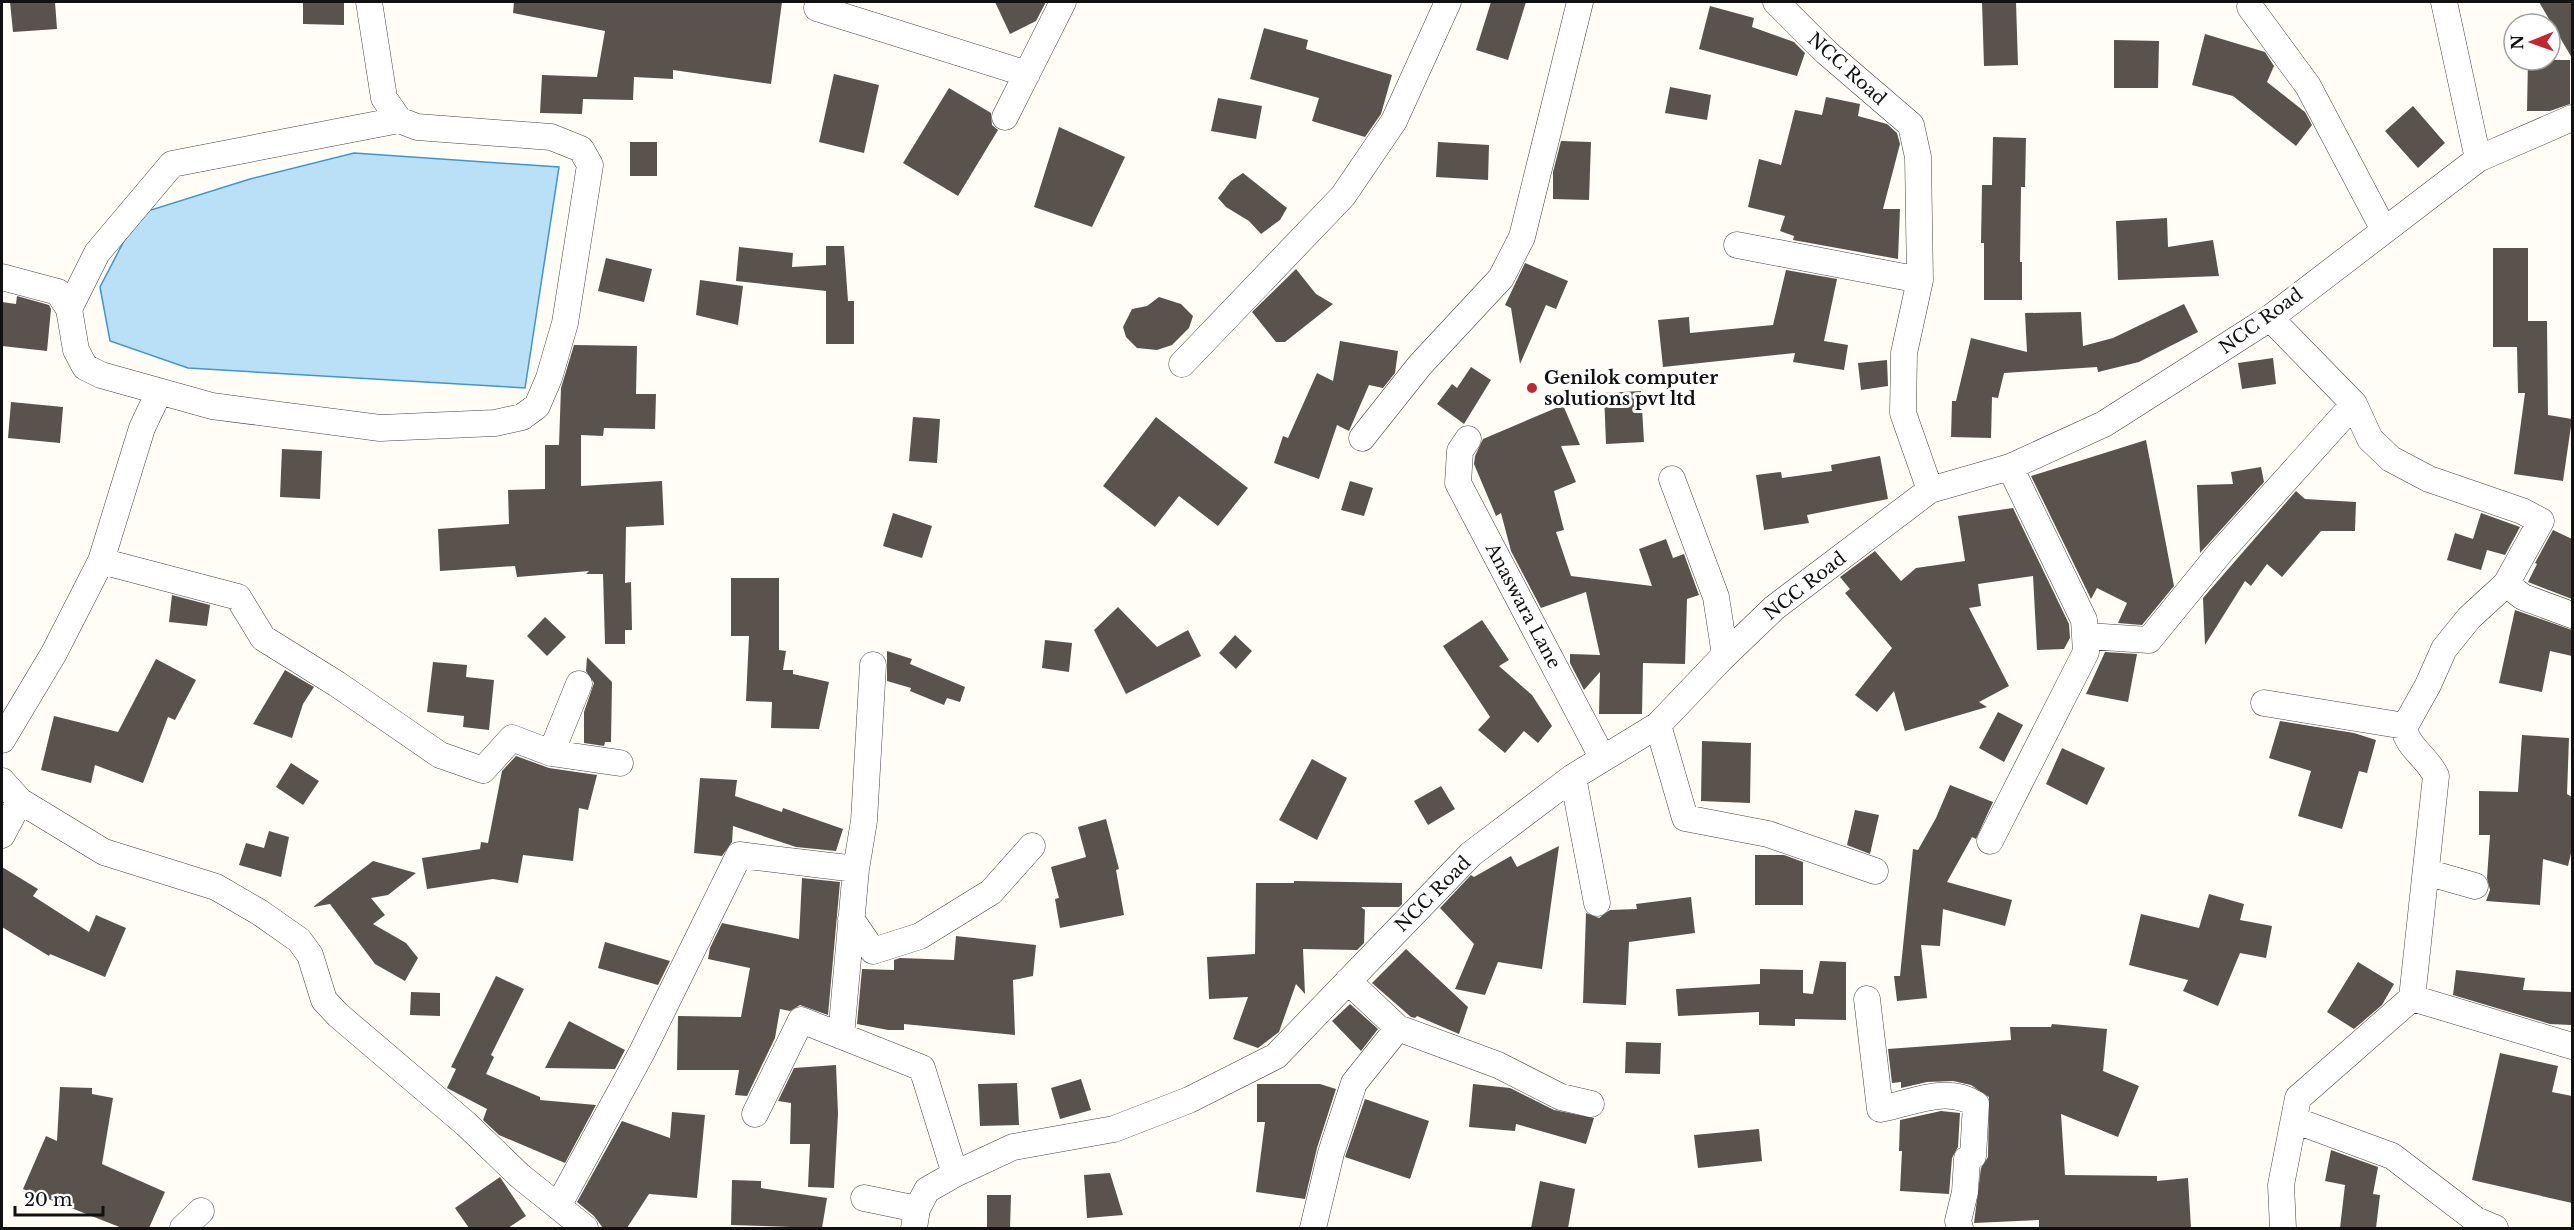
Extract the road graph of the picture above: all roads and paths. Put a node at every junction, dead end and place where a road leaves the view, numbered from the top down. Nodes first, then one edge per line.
1 (369, 2) edge
2 (1064, 2) edge
3 (1448, 2) edge
4 (1580, 2) edge
5 (2444, 2) edge
6 (1781, 3) edge
7 (2250, 7) dead end
8 (817, 8) dead end
9 (1027, 74) junction
10 (1005, 117) dead end
11 (2572, 118) edge
12 (399, 120) junction
13 (2478, 159) junction
14 (2384, 230) junction
15 (1737, 245) dead end
16 (2, 277) edge
17 (1920, 280) junction
18 (69, 309) junction
19 (2270, 318) junction
20 (1182, 364) dead end
21 (159, 392) junction
22 (2354, 404) junction
23 (1362, 438) dead end
24 (1464, 445) dead end
25 (2010, 466) junction
26 (1672, 479) dead end
27 (1930, 490) junction
28 (101, 561) junction
29 (2506, 584) junction
30 (2572, 615) edge
31 (2087, 636) junction
32 (1725, 655) junction
33 (873, 665) dead end
34 (579, 684) dead end
35 (2264, 703) dead end
36 (1658, 725) junction
37 (2405, 726) junction
38 (2, 740) edge
39 (551, 753) junction
40 (1602, 758) junction
41 (620, 763) dead end
42 (1573, 777) junction
43 (2, 781) edge
44 (20, 801) junction
45 (2, 835) edge
46 (1990, 841) dead end
47 (1032, 846) dead end
48 (856, 869) junction
49 (1875, 871) dead end
50 (2426, 872) junction
51 (2475, 886) dead end
52 (1597, 903) dead end
53 (851, 919) junction
54 (1348, 981) junction
55 (2412, 998) junction
56 (1867, 999) dead end
57 (1398, 1028) junction
58 (841, 1036) junction
59 (2572, 1046) edge
60 (1591, 1104) dead end
61 (755, 1114) dead end
62 (2294, 1120) junction
63 (955, 1174) junction
64 (864, 1198) dead end
65 (558, 1206) junction
66 (915, 1219) edge
67 (585, 1228) edge
68 (1313, 1228) edge
69 (1960, 1228) edge
70 (2283, 1228) edge
71 (2495, 1228) edge

1 - 12 street
2 - 9 street
3 - 20 street
4 - 23 street
5 - 13 street
6 - 17 street, NCC Road
7 - 14 street
8 - 9 street
9 - 10 street
11 - 13 street, NCC Road
12 - 18 street
12 - 21 street
13 - 14 street, NCC Road
14 - 19 street, NCC Road
15 - 17 street
16 - 18 street
17 - 27 street, NCC Road
18 - 21 street
19 - 22 street
19 - 25 street, NCC Road
21 - 28 street
22 - 29 street
22 - 31 street
24 - 40 street, Anaswara Lane
25 - 27 street, NCC Road
25 - 31 street
26 - 32 street
27 - 32 street, NCC Road
28 - 38 street
28 - 39 street
29 - 30 street
29 - 37 street
31 - 46 street
32 - 36 street, NCC Road
33 - 48 street
34 - 39 street
35 - 37 street
36 - 40 street, NCC Road
36 - 49 street
37 - 50 street
39 - 41 street
40 - 42 street, NCC Road
42 - 52 street
42 - 54 street, NCC Road
43 - 44 street
44 - 45 street
44 - 65 street
47 - 53 street
48 - 53 street
48 - 65 street
50 - 51 street
50 - 55 street
53 - 58 street
54 - 57 street
54 - 63 street, NCC Road
55 - 59 street
55 - 62 street
56 - 69 street
57 - 60 street
57 - 68 street
58 - 61 street
58 - 63 street
62 - 70 street
62 - 71 street
63 - 66 street, NCC Road
64 - 66 street
65 - 67 street

